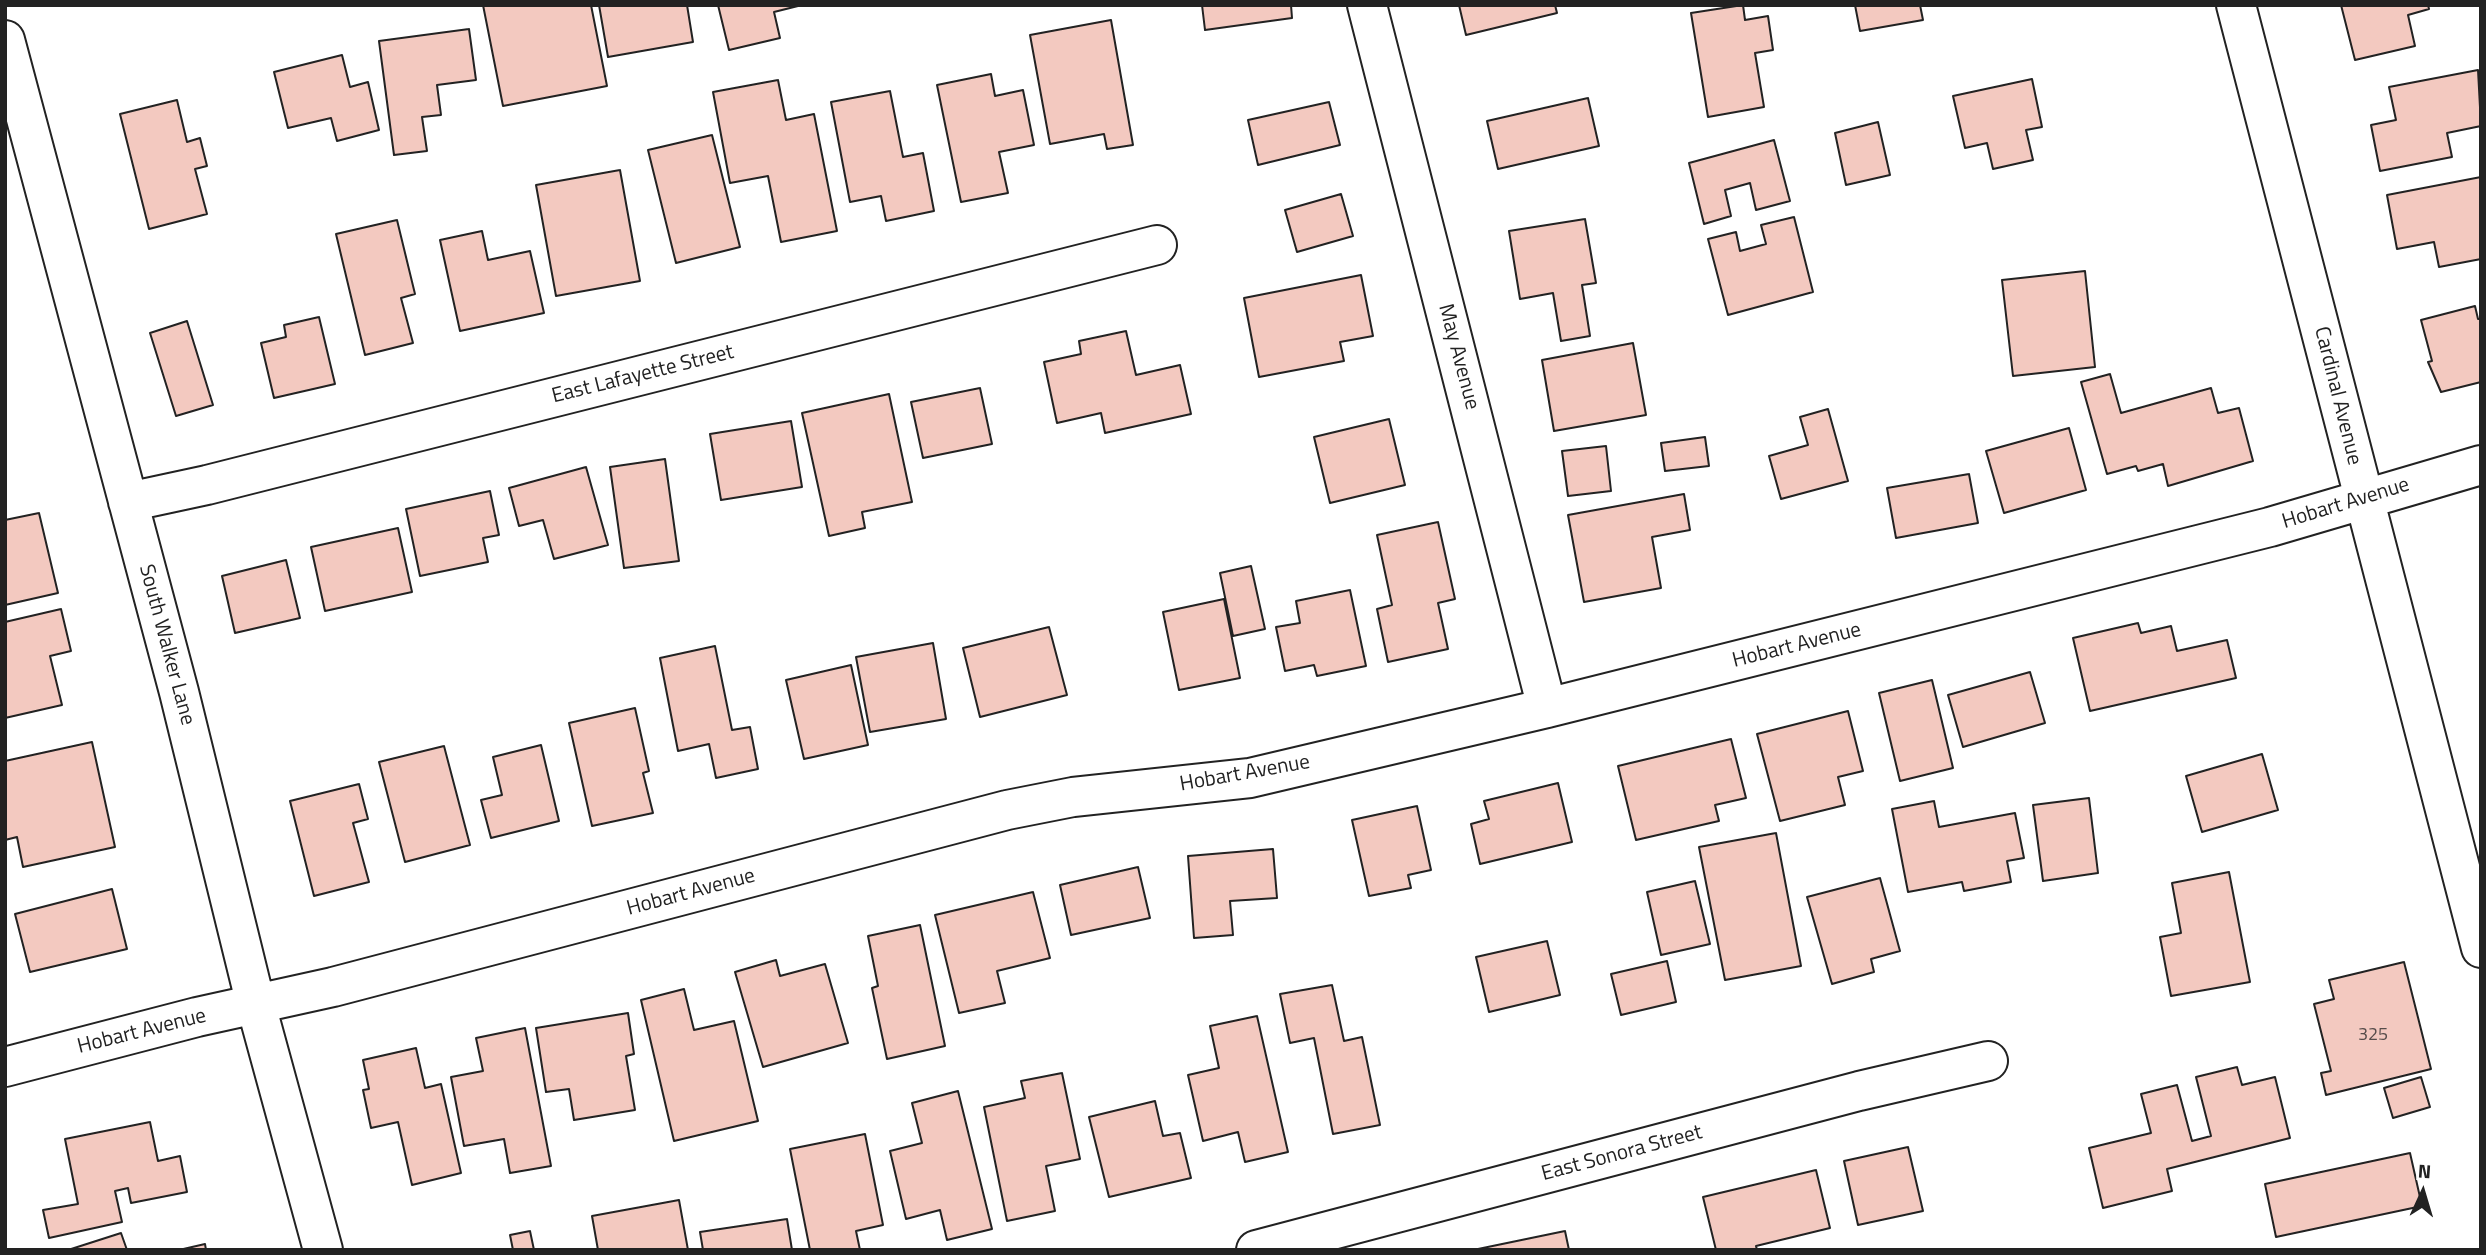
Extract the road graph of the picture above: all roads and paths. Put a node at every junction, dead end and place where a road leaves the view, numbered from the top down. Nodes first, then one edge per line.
1 (1367, 5) edge
2 (2236, 5) edge
3 (5, 40) edge
4 (1157, 245) dead end
5 (2481, 465) edge
6 (2364, 499) junction
7 (128, 502) junction
8 (1547, 708) junction
9 (2481, 948) edge
10 (256, 1004) junction
11 (1988, 1062) dead end
12 (5, 1067) edge
13 (323, 1250) edge
14 (1256, 1250) edge

1 - 8 street, May Avenue
2 - 6 street, Cardinal Avenue
3 - 7 street, South Walker Lane
4 - 7 street, East Lafayette Street
5 - 6 street, Hobart Avenue
6 - 8 street, Hobart Avenue
6 - 9 street, Cardinal Avenue
7 - 10 street, South Walker Lane
8 - 10 street, Hobart Avenue
10 - 12 street, Hobart Avenue
10 - 13 street, South Walker Lane
11 - 14 street, East Sonora Street

